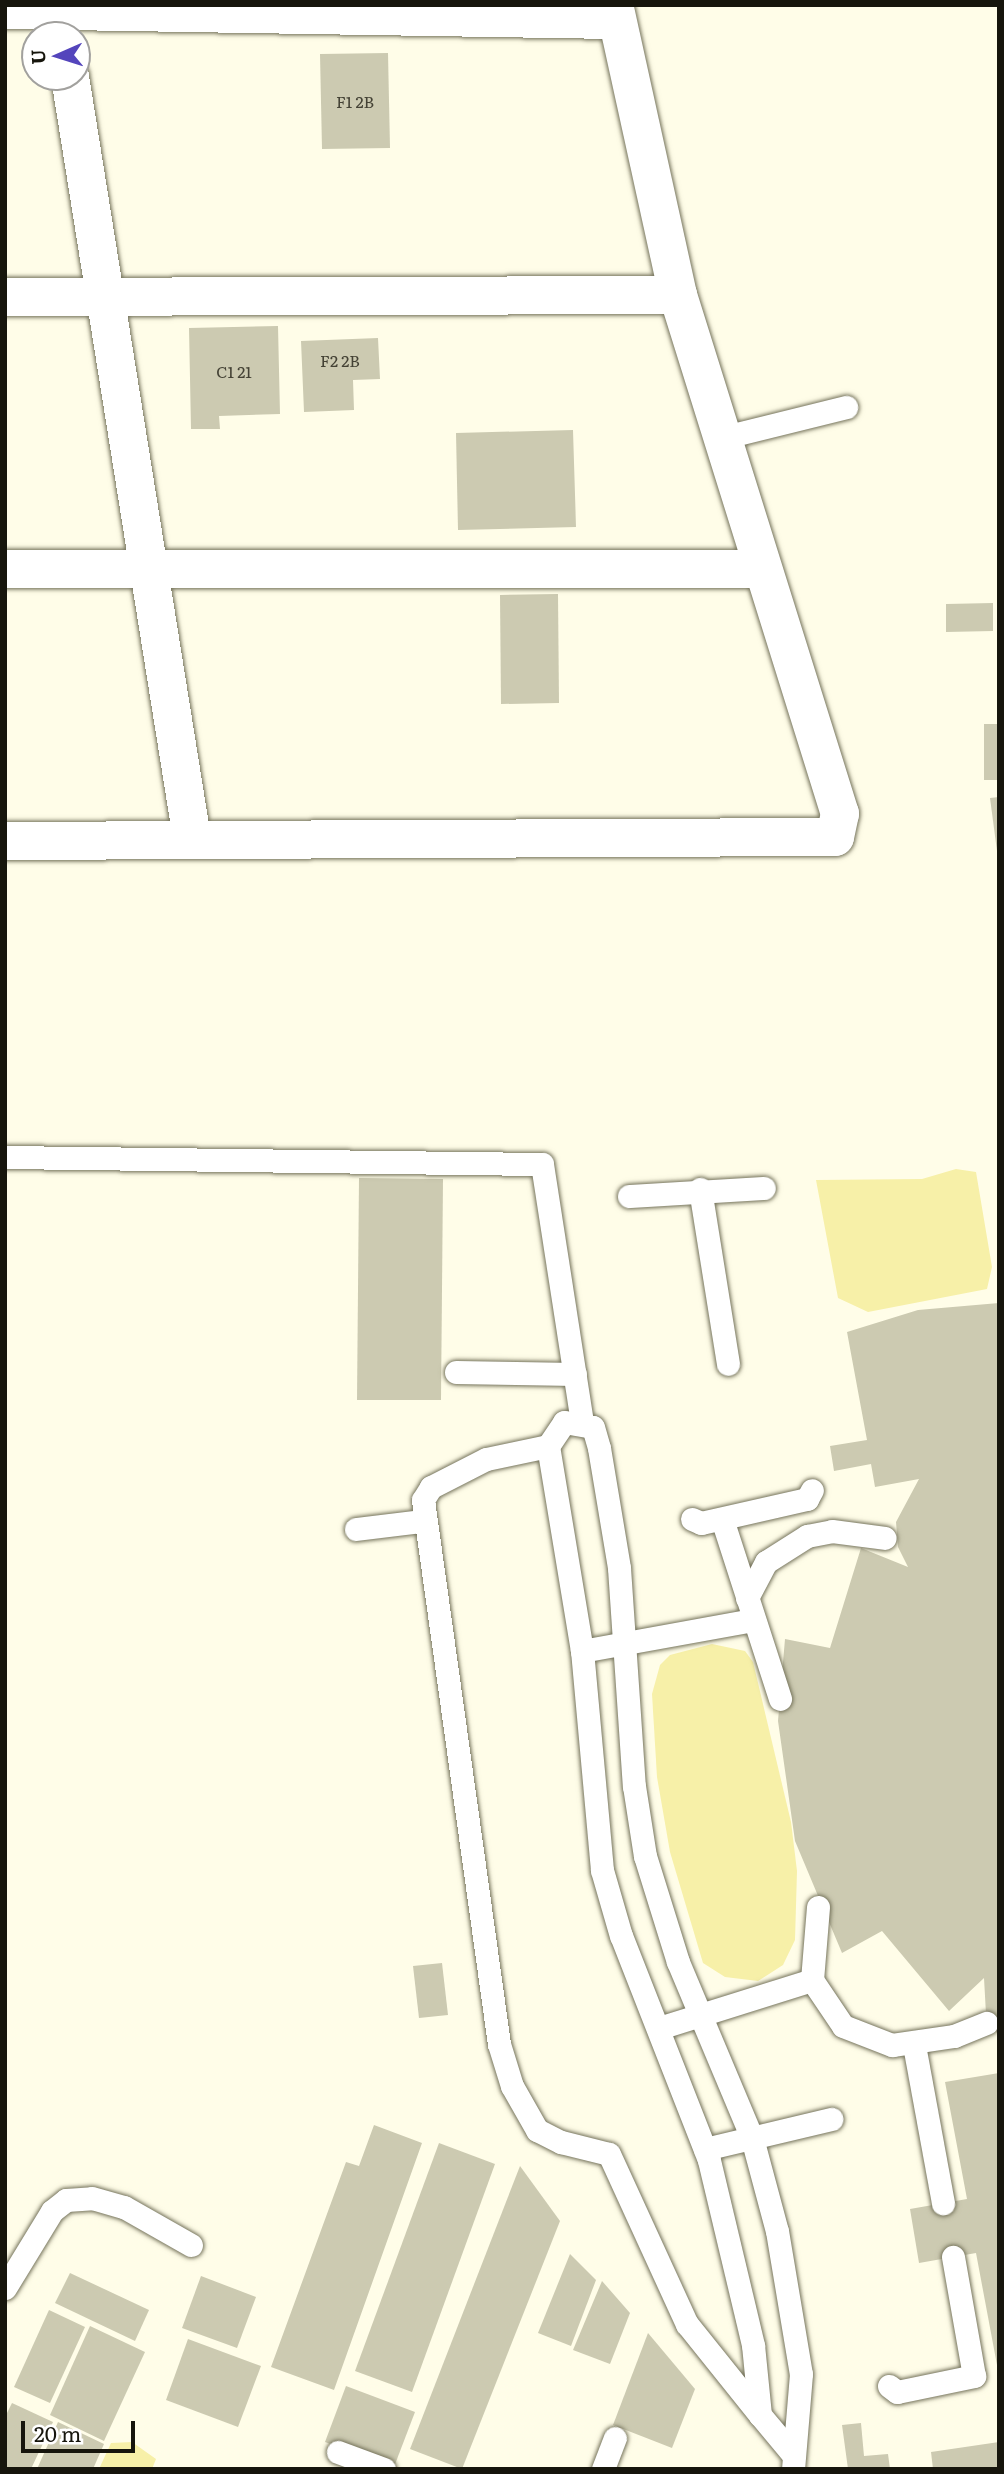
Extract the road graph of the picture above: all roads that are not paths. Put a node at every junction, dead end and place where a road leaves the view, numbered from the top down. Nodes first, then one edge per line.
1 (5, 10) edge
2 (614, 13) edge
3 (60, 17) edge
4 (72, 91) edge
5 (678, 295) junction
6 (5, 297) edge
7 (105, 298) junction
8 (846, 407) dead end
9 (721, 438) junction
10 (5, 569) edge
11 (760, 569) junction
12 (149, 570) junction
13 (192, 839) junction
14 (5, 841) edge
15 (5, 1157) edge
16 (764, 1188) dead end
17 (700, 1189) junction
18 (629, 1196) dead end
19 (728, 1364) dead end
20 (456, 1372) dead end
21 (575, 1374) junction
22 (582, 1421) junction
23 (548, 1446) junction
24 (813, 1490) dead end
25 (692, 1519) dead end
26 (722, 1519) junction
27 (422, 1521) junction
28 (369, 1527) dead end
29 (885, 1538) dead end
30 (750, 1609) junction
31 (626, 1644) junction
32 (582, 1651) junction
33 (780, 1699) dead end
34 (818, 1907) dead end
35 (812, 1980) junction
36 (701, 2015) junction
37 (986, 2023) dead end
38 (662, 2028) junction
39 (914, 2045) junction
40 (831, 2119) dead end
41 (751, 2138) junction
42 (705, 2149) junction
43 (943, 2203) dead end
44 (191, 2245) dead end
45 (953, 2257) dead end
46 (5, 2288) edge
47 (889, 2386) dead end
48 (760, 2415) junction
49 (615, 2438) dead end
50 (338, 2452) dead end
51 (792, 2460) edge
52 (384, 2469) edge
53 (603, 2469) edge

1 - 3 street
2 - 3 street
2 - 5 street
4 - 7 street
5 - 7 street
5 - 9 street
6 - 7 street
7 - 12 street
8 - 9 lane
9 - 11 street
10 - 12 street
11 - 12 street
11 - 13 street
12 - 13 street
13 - 14 street
15 - 21 lane
16 - 17 lane
17 - 18 lane
17 - 19 lane
20 - 21 lane
21 - 22 lane
22 - 23 lane
22 - 31 lane
23 - 27 lane
23 - 32 lane
24 - 26 lane
25 - 26 lane
26 - 30 lane
27 - 28 lane
27 - 48 lane
29 - 30 lane
30 - 31 lane
30 - 33 lane
31 - 32 lane
31 - 36 lane
32 - 38 lane
34 - 35 lane
35 - 36 lane
35 - 39 lane
36 - 38 lane
36 - 41 lane
37 - 39 lane
38 - 42 lane
39 - 43 lane
40 - 41 lane
41 - 42 lane
41 - 51 lane
42 - 48 lane
44 - 46 lane
45 - 47 lane
48 - 51 lane
49 - 53 lane
50 - 52 lane

